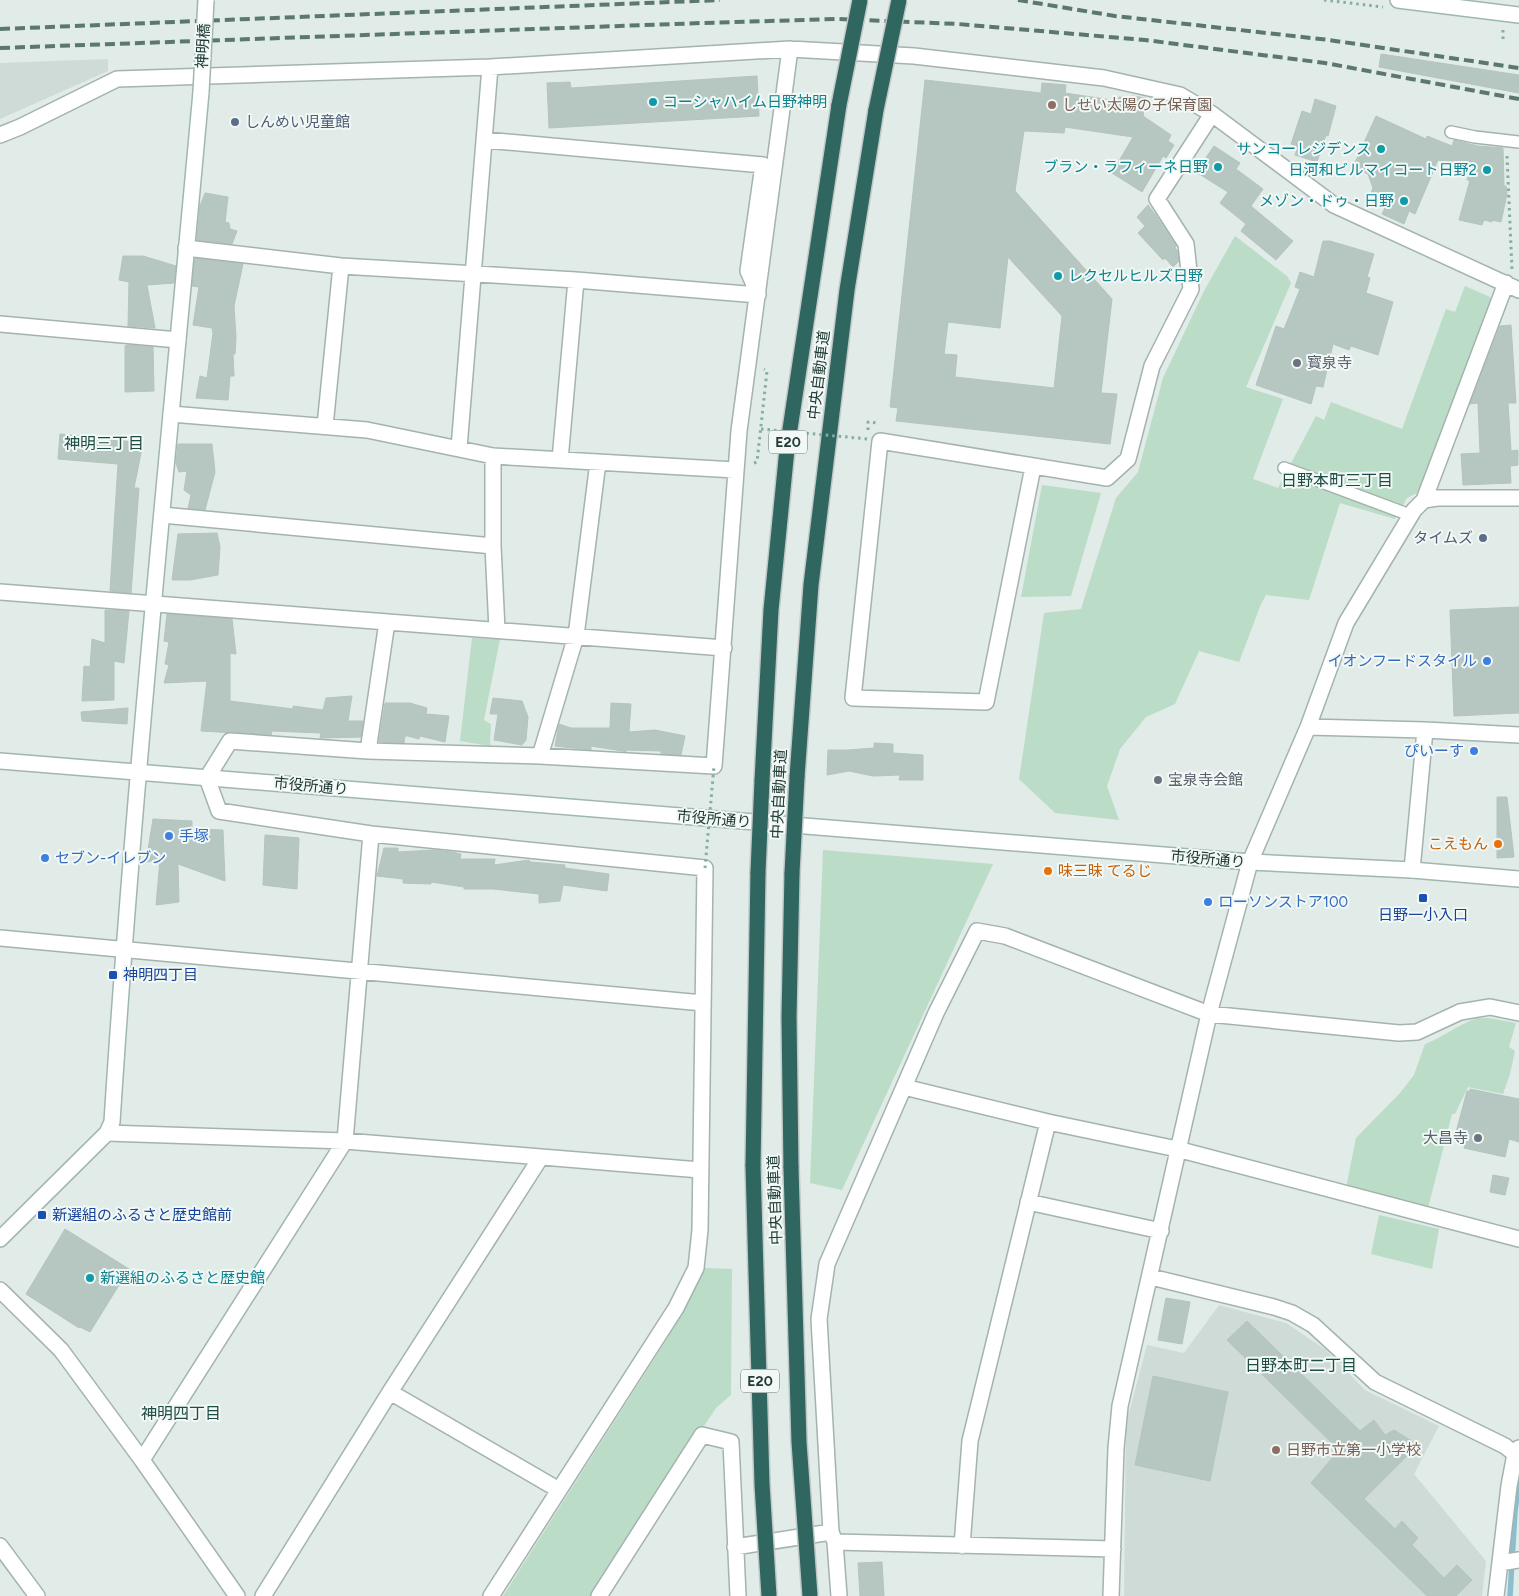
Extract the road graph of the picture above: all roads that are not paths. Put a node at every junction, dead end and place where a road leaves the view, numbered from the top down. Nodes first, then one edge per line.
1 (206, 0) edge
2 (860, 0) edge
3 (899, 0) edge
4 (1398, 0) edge
5 (1519, 15) edge
6 (790, 49) junction
7 (490, 68) junction
8 (1212, 114) junction
9 (1451, 132) dead end
10 (0, 135) edge
11 (485, 140) junction
12 (1519, 142) edge
13 (186, 248) junction
14 (341, 266) junction
15 (474, 274) junction
16 (576, 280) junction
17 (1512, 282) edge
18 (758, 295) junction
19 (0, 324) edge
20 (178, 340) junction
21 (171, 414) junction
22 (325, 426) junction
23 (459, 448) junction
24 (493, 456) junction
25 (560, 460) junction
26 (598, 462) junction
27 (1034, 468) junction
28 (1284, 468) dead end
29 (736, 470) junction
30 (1519, 498) edge
31 (1424, 500) junction
32 (162, 515) junction
33 (1410, 515) junction
34 (493, 546) junction
35 (0, 592) edge
36 (153, 603) junction
37 (387, 622) junction
38 (497, 630) junction
39 (576, 636) junction
40 (724, 648) junction
41 (1308, 727) junction
42 (1425, 730) junction
43 (1519, 735) edge
44 (368, 751) junction
45 (540, 756) junction
46 (0, 761) edge
47 (138, 771) junction
48 (206, 778) junction
49 (371, 834) junction
50 (1250, 862) junction
51 (1412, 870) junction
52 (1519, 879) edge
53 (0, 938) edge
54 (123, 949) junction
55 (360, 971) junction
56 (703, 1003) junction
57 (1519, 1013) edge
58 (1209, 1014) junction
59 (904, 1087) junction
60 (1048, 1122) junction
61 (107, 1133) junction
62 (345, 1141) junction
63 (1177, 1149) junction
64 (541, 1157) junction
65 (700, 1170) junction
66 (1028, 1202) junction
67 (1161, 1231) junction
68 (0, 1239) edge
69 (1519, 1239) edge
70 (1150, 1277) junction
71 (0, 1290) edge
72 (390, 1392) junction
73 (1518, 1452) edge
74 (142, 1460) junction
75 (559, 1490) junction
76 (833, 1537) junction
77 (0, 1546) edge
78 (962, 1546) junction
79 (735, 1547) junction
80 (1113, 1549) junction
81 (1508, 1561) edge
82 (37, 1596) edge
83 (236, 1596) edge
84 (263, 1596) edge
85 (491, 1596) edge
86 (598, 1596) edge
87 (738, 1596) edge
88 (769, 1596) edge
89 (810, 1596) edge
90 (839, 1596) edge
91 (1111, 1596) edge
92 (1496, 1596) edge

1 - 13 street, 神明橋, bridge
2 - 88 highway, 中央自動車道 / E20, bridge
3 - 89 highway, 中央自動車道 / E20, bridge
4 - 5 street
6 - 7 street
6 - 8 street
6 - 18 street
7 - 10 street
7 - 11 street
8 - 17 street
8 - 27 street
9 - 12 lane
11 - 15 street
11 - 18 street
13 - 14 street
13 - 20 street, 神明橋
14 - 15 street
14 - 22 street
15 - 16 street
15 - 23 street
16 - 18 street
16 - 25 street
17 - 31 street
18 - 29 street
19 - 20 street
20 - 21 street, 神明橋
21 - 22 street
21 - 32 street, 神明橋
22 - 23 street
23 - 24 street
24 - 25 street
24 - 34 street
25 - 26 street
26 - 29 street
26 - 39 street
27 - 27 street
28 - 33 lane
29 - 40 street
30 - 31 street
31 - 33 street
32 - 34 street
32 - 36 street, 神明橋
33 - 41 street
34 - 38 street
35 - 36 street
36 - 37 street
36 - 47 street, 神明橋
37 - 38 street
37 - 44 street
38 - 39 street
39 - 40 street
39 - 45 street
40 - 45 street
41 - 42 street
41 - 50 street
42 - 43 street
42 - 51 street
44 - 45 street
44 - 48 street
46 - 47 street, 市役所通り
47 - 48 street, 市役所通り
47 - 54 street, 神明橋
48 - 49 street
48 - 50 street, 市役所通り
49 - 55 street
49 - 56 street
50 - 51 street, 市役所通り
50 - 58 street
51 - 52 street, 市役所通り
53 - 54 street
54 - 55 street
54 - 61 street, 神明橋
55 - 56 street
55 - 62 street
56 - 65 street
57 - 58 street
58 - 59 street
58 - 63 street
59 - 60 street
59 - 76 street
60 - 63 street
60 - 66 street
61 - 62 street
61 - 68 street
62 - 64 street
62 - 74 street
63 - 67 street
63 - 69 street
64 - 65 street
64 - 72 street
65 - 75 street
66 - 67 street
66 - 78 street
67 - 70 street
70 - 73 street
70 - 80 street
71 - 74 street
72 - 75 street
72 - 84 street
73 - 81 street
74 - 83 street
75 - 85 street
76 - 78 street
76 - 79 street
76 - 90 street
77 - 82 street
78 - 80 street
79 - 86 street
79 - 87 street
80 - 91 street
81 - 92 street

